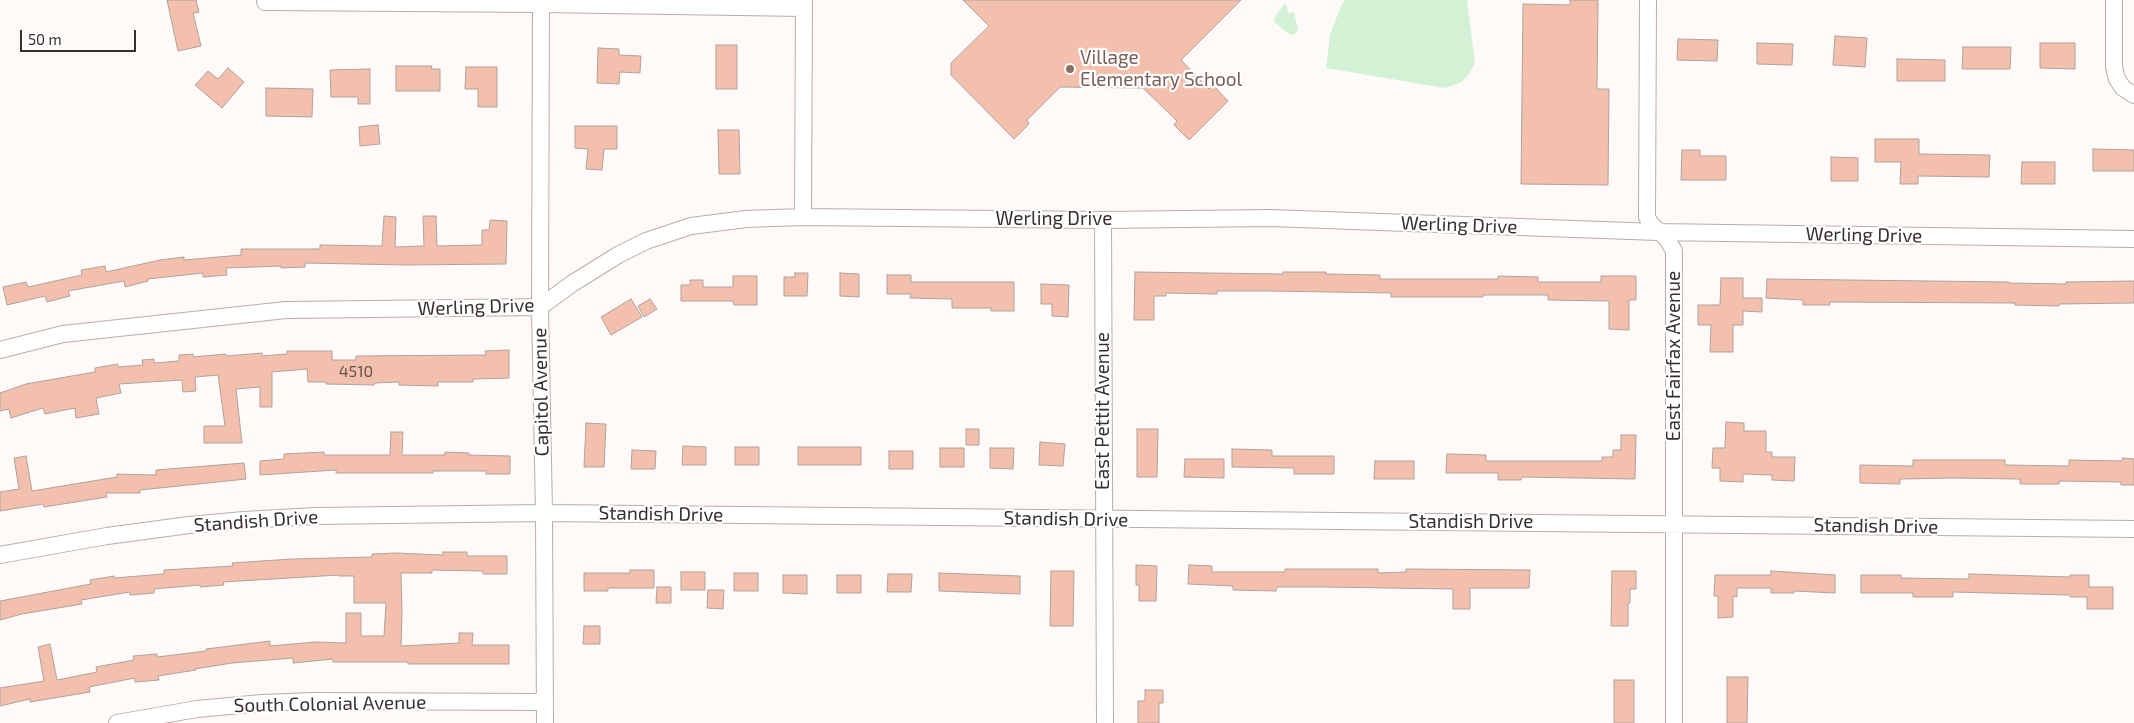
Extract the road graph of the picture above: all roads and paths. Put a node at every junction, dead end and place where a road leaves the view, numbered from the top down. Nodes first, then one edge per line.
1 (1648, 0) edge
2 (2114, 0) edge
3 (264, 1) edge
4 (541, 2) edge
5 (803, 4) edge
6 (2128, 92) edge
7 (803, 217) junction
8 (1103, 220) junction
9 (1658, 232) junction
10 (2134, 239) edge
11 (540, 307) junction
12 (0, 350) edge
13 (544, 513) junction
14 (1103, 520) junction
15 (1674, 524) junction
16 (2134, 529) edge
17 (0, 555) edge
18 (544, 702) junction
19 (117, 723) edge
20 (545, 723) edge
21 (1105, 723) edge
22 (1674, 723) edge

1 - 9 street, East Fairfax Avenue
2 - 6 street
3 - 4 street
4 - 5 street
4 - 11 street, Capitol Avenue
5 - 7 street
7 - 8 street, Werling Drive
7 - 11 street, Werling Drive
8 - 9 street, Werling Drive
8 - 14 street, East Pettit Avenue
9 - 10 street, Werling Drive
9 - 15 street, East Fairfax Avenue
11 - 12 street, Werling Drive
11 - 13 street, Capitol Avenue
13 - 14 street, Standish Drive
13 - 17 street, Standish Drive
13 - 18 street, Capitol Avenue
14 - 15 street, Standish Drive
14 - 21 street, East Pettit Avenue
15 - 16 street, Standish Drive
15 - 22 street, East Fairfax Avenue
18 - 19 street, South Colonial Avenue
18 - 20 street, Capitol Avenue

